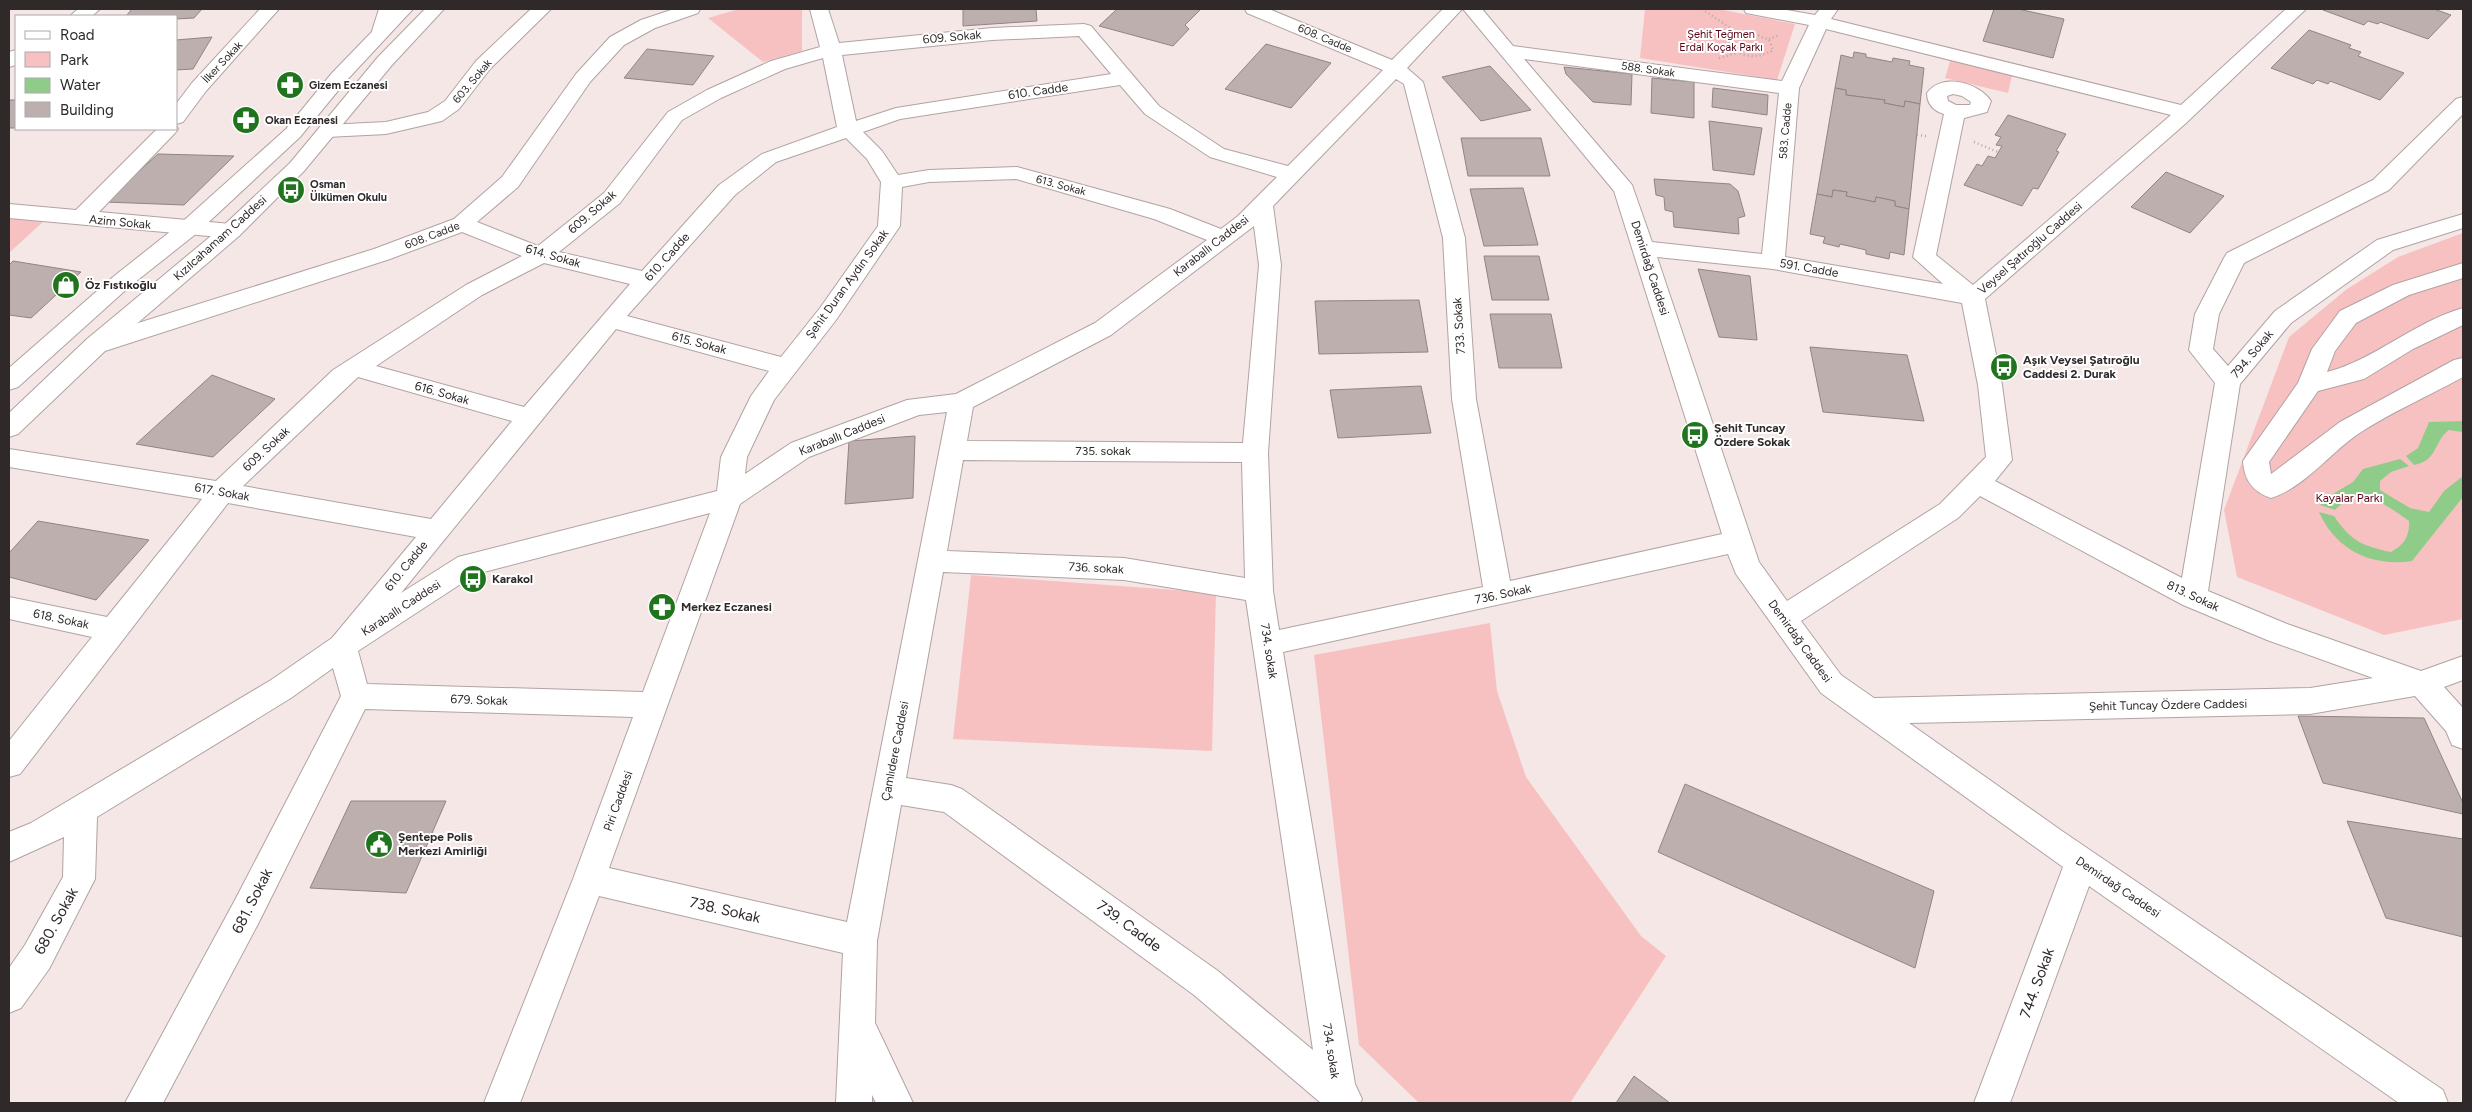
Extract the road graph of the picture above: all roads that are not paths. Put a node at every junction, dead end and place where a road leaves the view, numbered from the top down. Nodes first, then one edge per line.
1 (270, 9) edge
2 (388, 9) edge
3 (404, 9) edge
4 (435, 9) edge
5 (542, 9) edge
6 (690, 9) edge
7 (819, 9) edge
8 (1254, 9) edge
9 (1453, 9) edge
10 (1472, 9) edge
11 (1753, 9) edge
12 (2297, 9) edge
13 (1824, 16) edge
14 (381, 31) junction
15 (831, 50) junction
16 (1507, 50) junction
17 (1395, 68) junction
18 (1124, 78) junction
19 (1789, 88) junction
20 (2463, 103) edge
21 (1955, 111) dead end
22 (2184, 112) junction
23 (178, 115) edge
24 (848, 129) junction
25 (167, 130) edge
26 (327, 131) junction
27 (1292, 174) junction
28 (892, 182) junction
29 (1262, 204) junction
30 (9, 212) edge
31 (81, 218) junction
32 (2463, 221) edge
33 (462, 224) junction
34 (190, 228) junction
35 (231, 231) junction
36 (1223, 238) junction
37 (1643, 248) junction
38 (541, 255) junction
39 (1773, 262) junction
40 (2463, 270) edge
41 (647, 280) junction
42 (1973, 297) junction
43 (2463, 316) edge
44 (611, 320) junction
45 (96, 344) junction
46 (2463, 366) edge
47 (786, 367) junction
48 (354, 368) junction
49 (9, 381) edge
50 (2228, 382) junction
51 (2309, 384) junction
52 (961, 402) junction
53 (529, 417) junction
54 (9, 428) edge
55 (952, 450) junction
56 (1254, 453) junction
57 (9, 458) edge
58 (1977, 483) junction
59 (222, 492) junction
60 (729, 498) junction
61 (435, 530) junction
62 (1738, 541) junction
63 (931, 561) junction
64 (1259, 591) junction
65 (1498, 596) junction
66 (2194, 597) junction
67 (9, 608) edge
68 (1783, 618) junction
69 (112, 630) junction
70 (1268, 644) junction
71 (342, 646) junction
72 (2463, 668) edge
73 (2421, 683) junction
74 (356, 696) junction
75 (653, 705) junction
76 (1869, 711) junction
77 (2463, 736) edge
78 (9, 764) edge
79 (888, 789) junction
80 (81, 809) junction
81 (9, 847) edge
82 (2081, 862) junction
83 (589, 879) junction
84 (860, 941) junction
85 (9, 996) edge
86 (857, 1026) junction
87 (1344, 1098) edge
88 (143, 1103) edge
89 (502, 1103) edge
90 (854, 1103) edge
91 (895, 1103) edge
92 (1992, 1103) edge
93 (2430, 1103) edge

1 - 23 street, İlker Sokak
2 - 14 street
3 - 14 street
4 - 26 street, Kızılcahamam Caddesi
5 - 26 street, 603. Sokak
6 - 33 street, 608. Cadde
7 - 15 street
8 - 17 street, 608. Cadde
9 - 17 street, Karaballı Caddesi
10 - 16 street, Demirdağ Caddesi
11 - 13 street
12 - 22 street, Veysel Şatıroğlu Caddesi
13 - 19 street, 583. Cadde
13 - 22 street
14 - 34 street
15 - 18 street, 609. Sokak
15 - 24 street
15 - 38 street, 609. Sokak
16 - 19 street, 588. Sokak
16 - 37 street, Demirdağ Caddesi
17 - 27 street, Karaballı Caddesi
17 - 65 street, 733. Sokak
18 - 24 street, 610. Cadde
18 - 27 street, 609. Sokak
19 - 39 street, 583. Cadde
20 - 50 street
21 - 42 street
22 - 42 street, Veysel Şatıroğlu Caddesi
24 - 28 street
24 - 41 street, 610. Cadde
25 - 31 street
26 - 35 street, Kızılcahamam Caddesi
27 - 29 street, Karaballı Caddesi
28 - 36 street, 613. Sokak
28 - 47 street, Şehit Duran Aydın Sokak
29 - 36 street, Karaballı Caddesi
29 - 56 street, 734. sokak
30 - 31 street, Azim Sokak
31 - 34 street, Azim Sokak
32 - 50 street, 794. Sokak
33 - 38 street, 614. Sokak
33 - 45 street, 608. Cadde
34 - 35 street, Azim Sokak
34 - 49 street
35 - 45 street, Kızılcahamam Caddesi
36 - 52 street, Karaballı Caddesi
37 - 39 street, 591. Cadde
37 - 62 street, Demirdağ Caddesi
38 - 41 street, 614. Sokak
38 - 48 street, 609. Sokak
39 - 42 street, 591. Cadde
40 - 51 street
41 - 44 street, 610. Cadde
42 - 58 street, Veysel Şatıroğlu Caddesi
43 - 51 street
44 - 47 street, 615. Sokak
44 - 53 street, 610. Cadde
45 - 54 street, Kızılcahamam Caddesi
46 - 51 street
47 - 60 street, Şehit Duran Aydın Sokak
48 - 53 street, 616. Sokak
48 - 59 street, 609. Sokak
50 - 66 street, 794. Sokak
52 - 55 street, Çamlıdere Caddesi
52 - 60 street, Karaballı Caddesi
53 - 61 street, 610. Cadde
55 - 56 street, 735. sokak
55 - 63 street, Çamlıdere Caddesi
56 - 64 street, 734. sokak
57 - 59 street, 617. Sokak
58 - 66 street, 813. Sokak
58 - 68 street, Veysel Şatıroğlu Caddesi
59 - 61 street, 617. Sokak
59 - 69 street, 609. Sokak
60 - 71 street, Karaballı Caddesi
60 - 75 street, Piri Caddesi
61 - 71 street, 610. Cadde
62 - 65 street, 736. Sokak
62 - 68 street, Demirdağ Caddesi
63 - 64 street, 736. sokak
63 - 79 street, Çamlıdere Caddesi
64 - 70 street, 734. sokak
65 - 70 street, 736. Sokak
66 - 73 street, 813. Sokak
67 - 69 street, 618. Sokak
68 - 76 street, Demirdağ Caddesi
69 - 78 street, 609. Sokak
70 - 87 street, 734. sokak
71 - 74 street
71 - 80 street, Karaballı Caddesi
72 - 73 street, Şehit Tuncay Özdere Caddesi
73 - 76 street, Şehit Tuncay Özdere Caddesi
73 - 77 street
74 - 75 street, 679. Sokak
74 - 88 street, 681. Sokak
75 - 83 street, Piri Caddesi
76 - 82 street, Demirdağ Caddesi
79 - 84 street, Çamlıdere Caddesi
79 - 87 street, 739. Cadde
80 - 81 street, Karaballı Caddesi
80 - 85 street, 680. Sokak
82 - 92 street, 744. Sokak
82 - 93 street, Demirdağ Caddesi
83 - 84 street, 738. Sokak
83 - 89 street, Piri Caddesi
84 - 86 street, Çamlıdere Caddesi
86 - 90 street, Çamlıdere Caddesi
86 - 91 street

